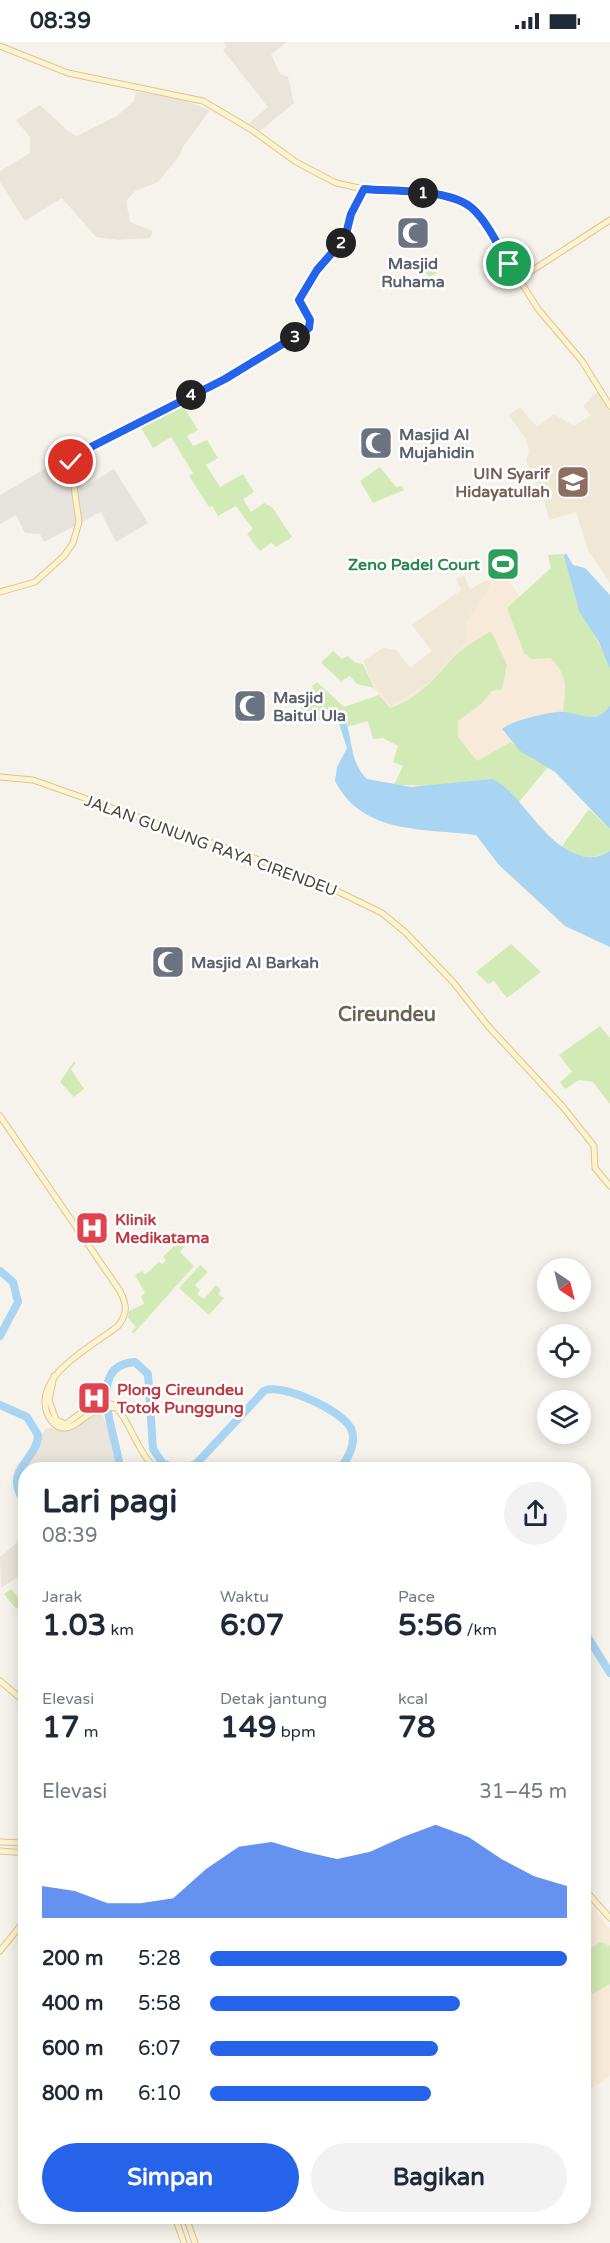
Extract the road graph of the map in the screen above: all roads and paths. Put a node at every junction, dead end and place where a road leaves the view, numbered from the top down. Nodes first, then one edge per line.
1 (0, 46) edge
2 (364, 189) junction
3 (610, 220) edge
4 (521, 278) junction
5 (610, 406) edge
6 (0, 592) edge
7 (0, 777) edge
8 (0, 1116) edge
9 (610, 1186) edge
10 (149, 1462) edge
11 (0, 1681) edge
12 (18, 1696) edge
13 (0, 1842) edge
14 (18, 1843) edge
15 (0, 1851) edge
16 (18, 1852) edge
17 (591, 1897) edge
18 (610, 1918) edge
19 (18, 1929) edge
20 (0, 1951) edge
21 (177, 2224) edge
22 (188, 2224) edge
23 (184, 2243) edge
24 (195, 2243) edge

1 - 2 street
2 - 4 street
2 - 6 street
3 - 4 street
4 - 5 street
7 - 9 street, JALAN GUNUNG RAYA CIRENDEU
8 - 10 street
11 - 12 street
13 - 14 street
15 - 16 street
17 - 18 street
19 - 20 street
21 - 23 street
22 - 24 street

